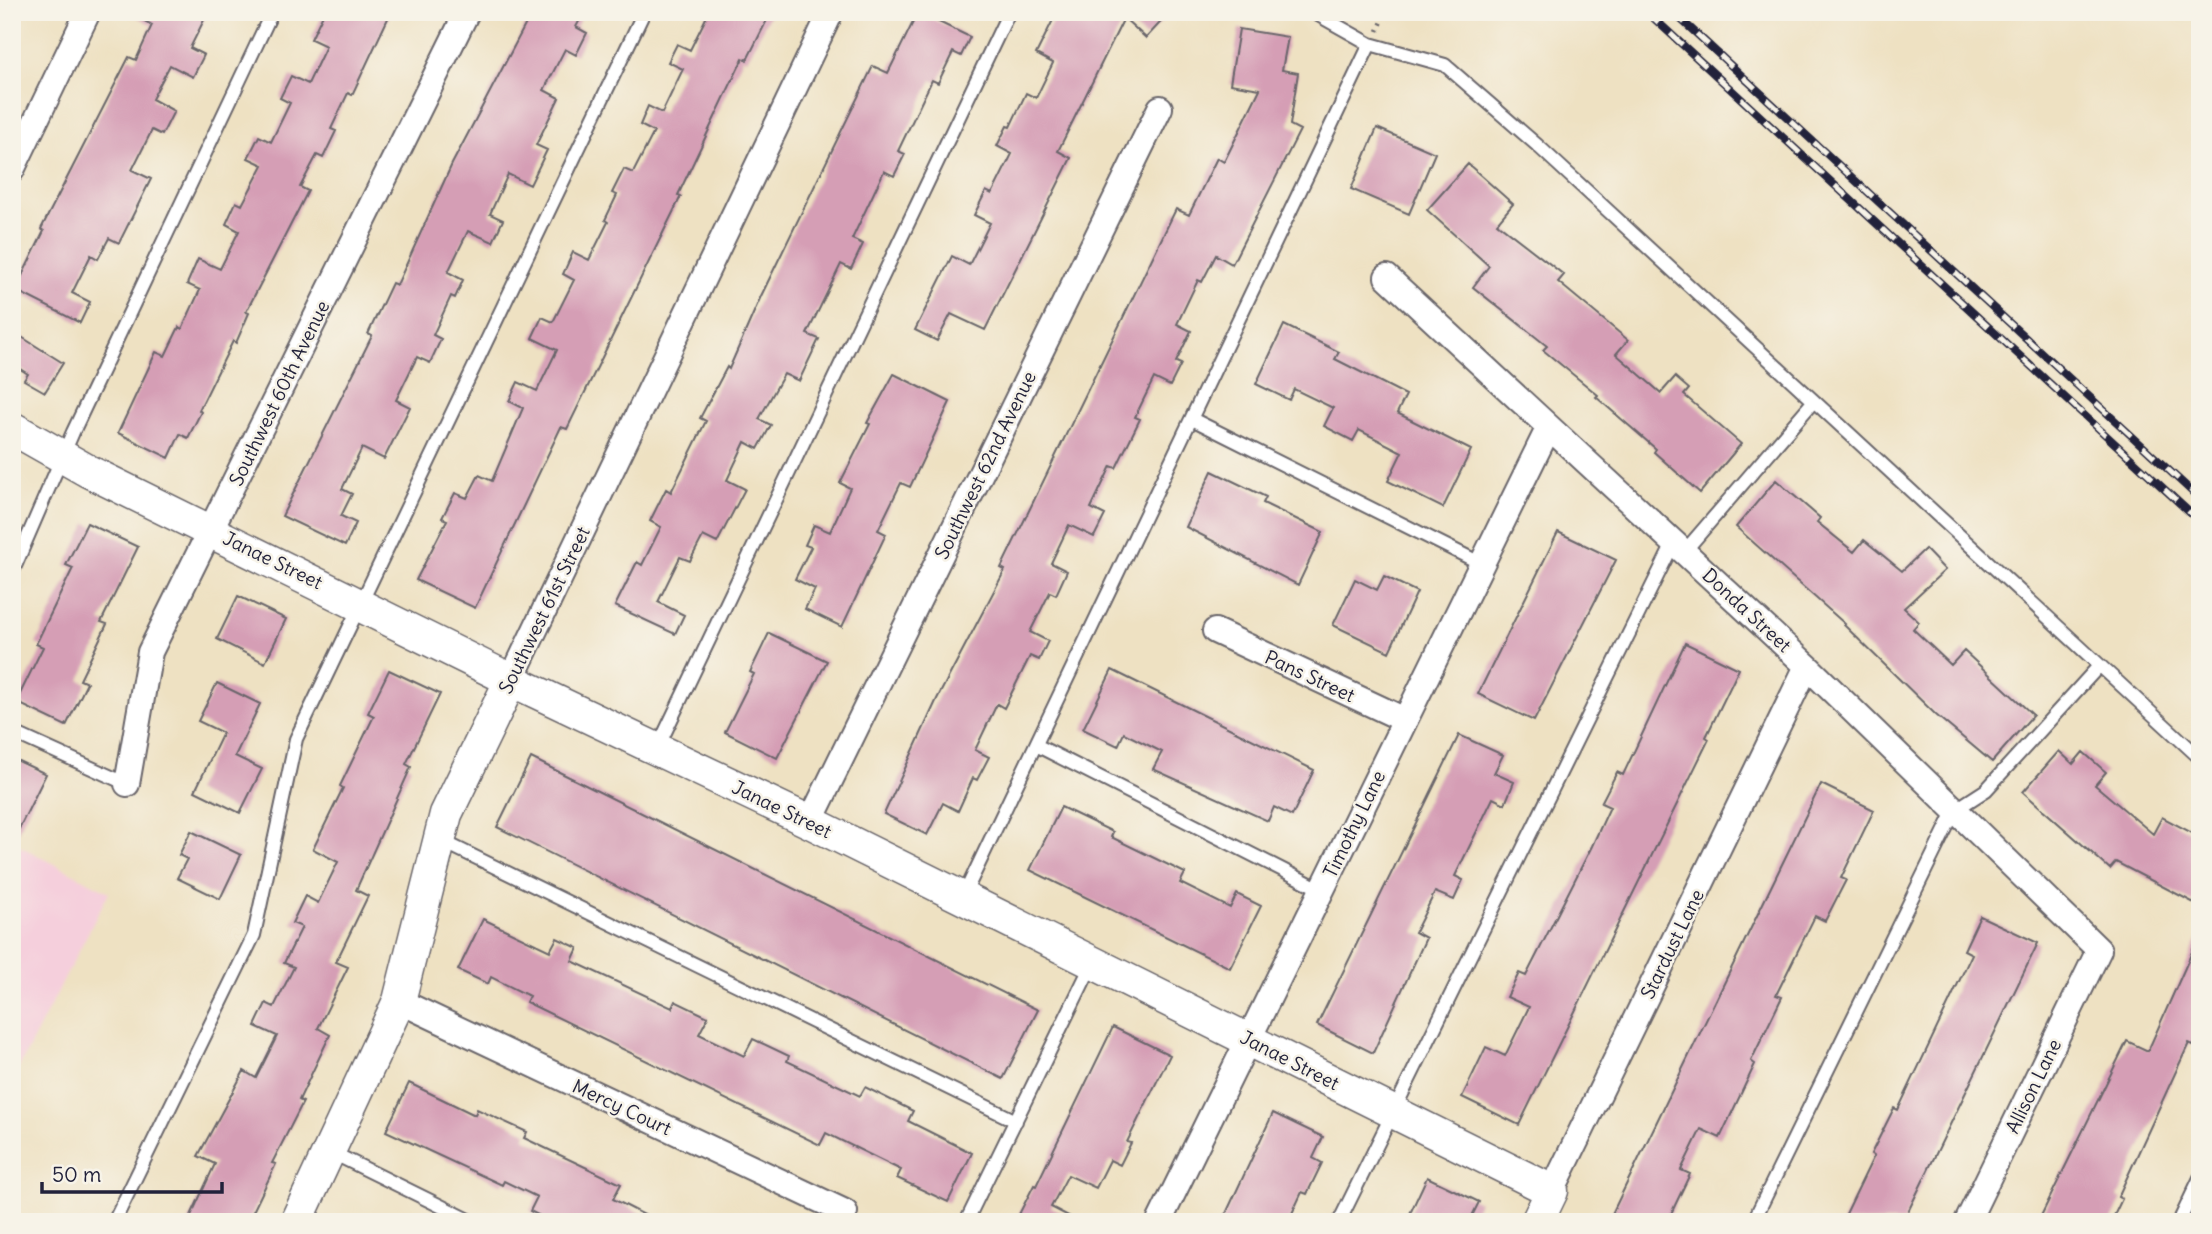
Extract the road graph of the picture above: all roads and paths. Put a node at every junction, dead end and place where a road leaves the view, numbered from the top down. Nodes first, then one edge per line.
1 (88, 12) edge
2 (272, 12) edge
3 (467, 12) edge
4 (644, 12) edge
5 (831, 12) edge
6 (1009, 12) edge
7 (1313, 12) edge
8 (1370, 44) junction
9 (1160, 108) dead end
10 (12, 170) edge
11 (1387, 277) dead end
12 (1812, 403) junction
13 (1192, 419) junction
14 (1549, 427) junction
15 (12, 428) edge
16 (64, 458) junction
17 (211, 530) junction
18 (1679, 547) junction
19 (1482, 564) junction
20 (12, 573) edge
21 (362, 604) junction
22 (1215, 631) dead end
23 (1807, 666) junction
24 (2099, 666) junction
25 (511, 680) junction
26 (1405, 720) junction
27 (12, 732) edge
28 (1036, 745) junction
29 (657, 749) junction
30 (2200, 758) edge
31 (127, 785) joint
32 (1955, 810) junction
33 (810, 822) junction
34 (440, 840) junction
35 (1322, 890) junction
36 (963, 897) junction
37 (2099, 950) joint
38 (1093, 962) junction
39 (399, 1001) junction
40 (1248, 1039) junction
41 (1392, 1111) junction
42 (1016, 1121) junction
43 (329, 1151) junction
44 (2200, 1178) edge
45 (1552, 1191) junction
46 (845, 1212) dead end
47 (114, 1222) edge
48 (296, 1222) edge
49 (473, 1222) edge
50 (966, 1222) edge
51 (1159, 1222) edge
52 (1339, 1222) edge
53 (1537, 1222) edge
54 (1753, 1222) edge
55 (1967, 1222) edge
56 (2179, 1222) edge

1 - 10 street
2 - 16 lane
3 - 17 street, Southwest 60th Avenue
4 - 21 lane
5 - 25 street, Southwest 61st Street
6 - 29 lane
7 - 8 lane
8 - 12 lane
8 - 13 lane
9 - 33 street, Southwest 62nd Avenue
11 - 14 street, Donda Street
12 - 18 lane
12 - 24 lane
13 - 19 lane
13 - 28 lane
14 - 18 street, Donda Street
14 - 19 street, Timothy Lane
15 - 16 street, Janae Street
16 - 17 street, Janae Street
16 - 20 lane
17 - 21 street, Janae Street
17 - 31 street, Southwest 60th Avenue
18 - 23 street, Donda Street
18 - 41 lane
19 - 26 street, Timothy Lane
21 - 25 street, Janae Street
21 - 47 lane
22 - 26 street, Pans Street
23 - 32 street, Donda Street
23 - 45 street, Stardust Lane
24 - 30 lane
24 - 32 lane
25 - 29 street, Janae Street
25 - 34 street, Southwest 61st Street
26 - 35 street, Timothy Lane
27 - 31 lane
28 - 35 lane
28 - 36 lane
29 - 33 street, Janae Street
32 - 37 street, Donda Street
32 - 54 lane
33 - 36 street, Janae Street
34 - 39 street, Southwest 61st Street
34 - 42 lane
35 - 40 street, Timothy Lane
36 - 38 street, Janae Street
37 - 55 street, Allison Lane
38 - 40 street, Janae Street
38 - 42 lane
39 - 43 street, Southwest 61st Street
39 - 46 street, Mercy Court
40 - 41 street, Janae Street
40 - 51 street, Timothy Lane
41 - 45 street, Janae Street
41 - 52 lane
42 - 50 lane
43 - 48 street, Southwest 61st Street
43 - 49 lane
44 - 56 lane
45 - 53 street, Stardust Lane

